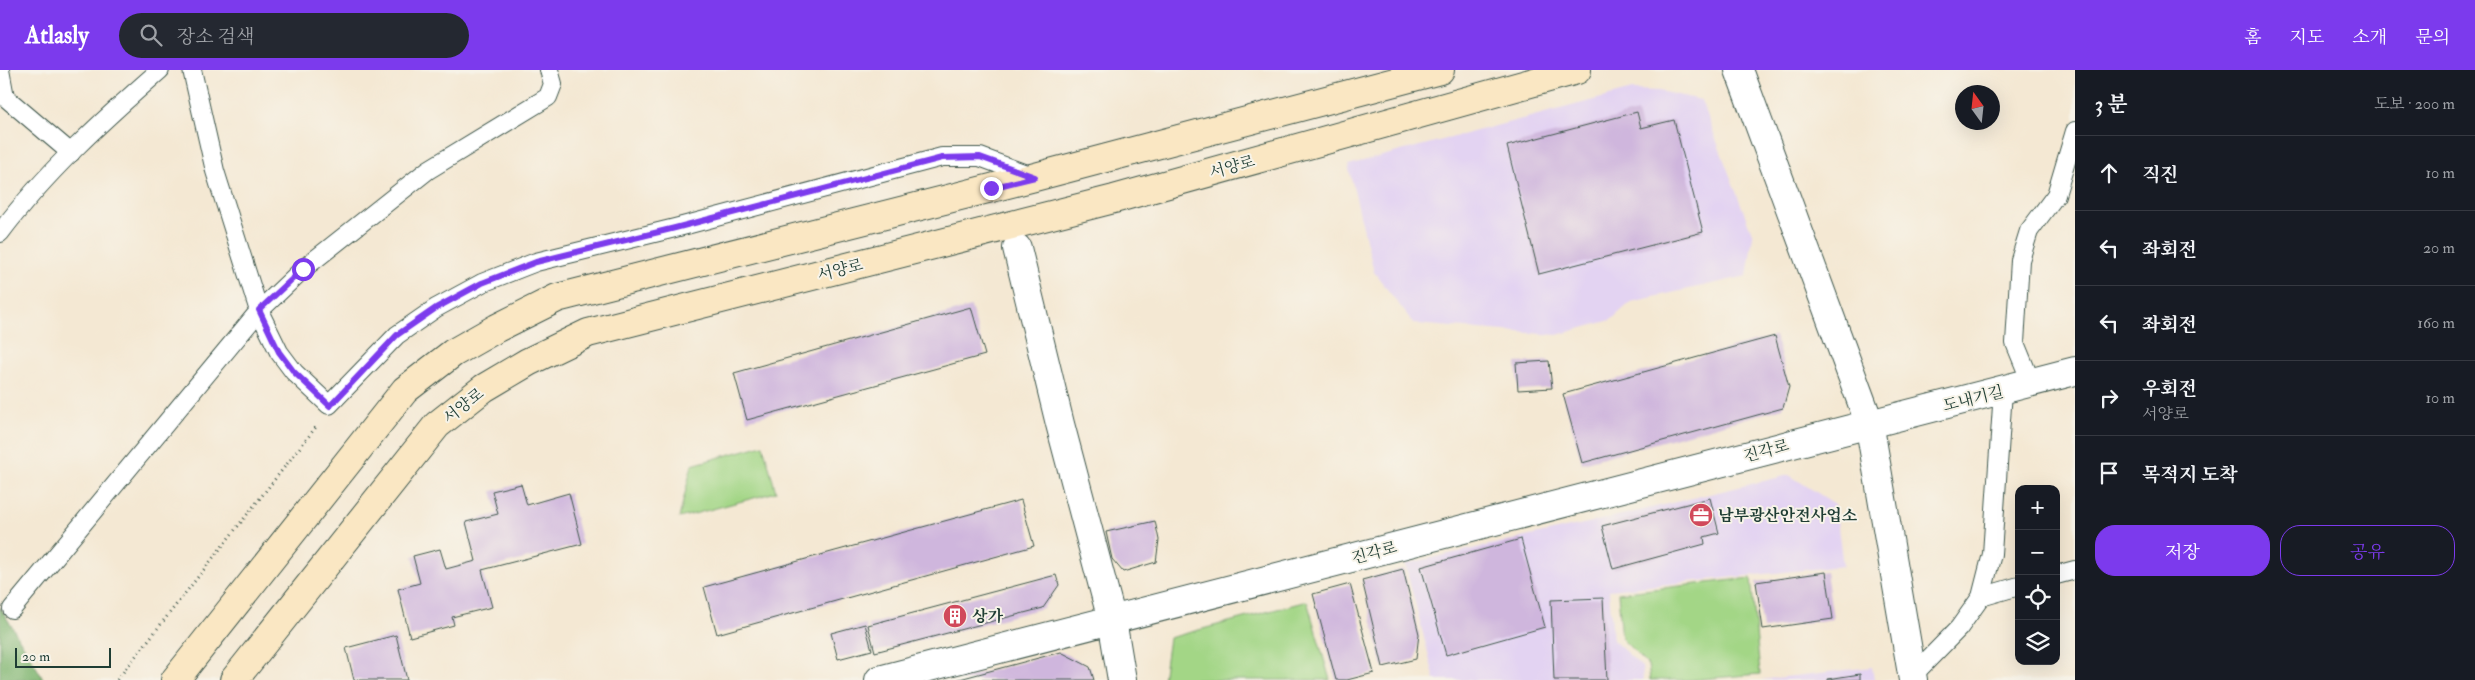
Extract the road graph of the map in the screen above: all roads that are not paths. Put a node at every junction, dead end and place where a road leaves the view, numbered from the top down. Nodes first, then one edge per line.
1 (0, 70) edge
2 (160, 70) edge
3 (192, 70) edge
4 (549, 70) edge
5 (1440, 70) edge
6 (1577, 70) edge
7 (1738, 70) edge
8 (2075, 131) edge
9 (72, 154) junction
10 (1035, 177) junction
11 (0, 234) edge
12 (1017, 248) dead end
13 (259, 310) junction
14 (2075, 371) edge
15 (2031, 382) junction
16 (2003, 391) junction
17 (1869, 422) junction
18 (2075, 570) edge
19 (2060, 574) edge
20 (2015, 587) edge
21 (1981, 597) junction
22 (12, 609) dead end
23 (1112, 620) junction
24 (1912, 678) edge
25 (175, 680) edge
26 (234, 680) edge
27 (879, 680) edge
28 (1122, 680) edge

1 - 9 lane
2 - 9 lane
3 - 13 lane
4 - 13 lane
5 - 10 main road
6 - 26 main road, 서양로
7 - 17 street
8 - 15 lane
9 - 11 lane
10 - 13 lane
10 - 25 main road
12 - 23 street
13 - 22 lane
14 - 15 street, 도내기길
15 - 16 street, 도내기길
16 - 17 street, 도내기길
16 - 21 lane
17 - 23 street, 진각로
17 - 24 street
18 - 19 lane
20 - 21 lane
21 - 24 lane
23 - 27 street, 진각로
23 - 28 street

